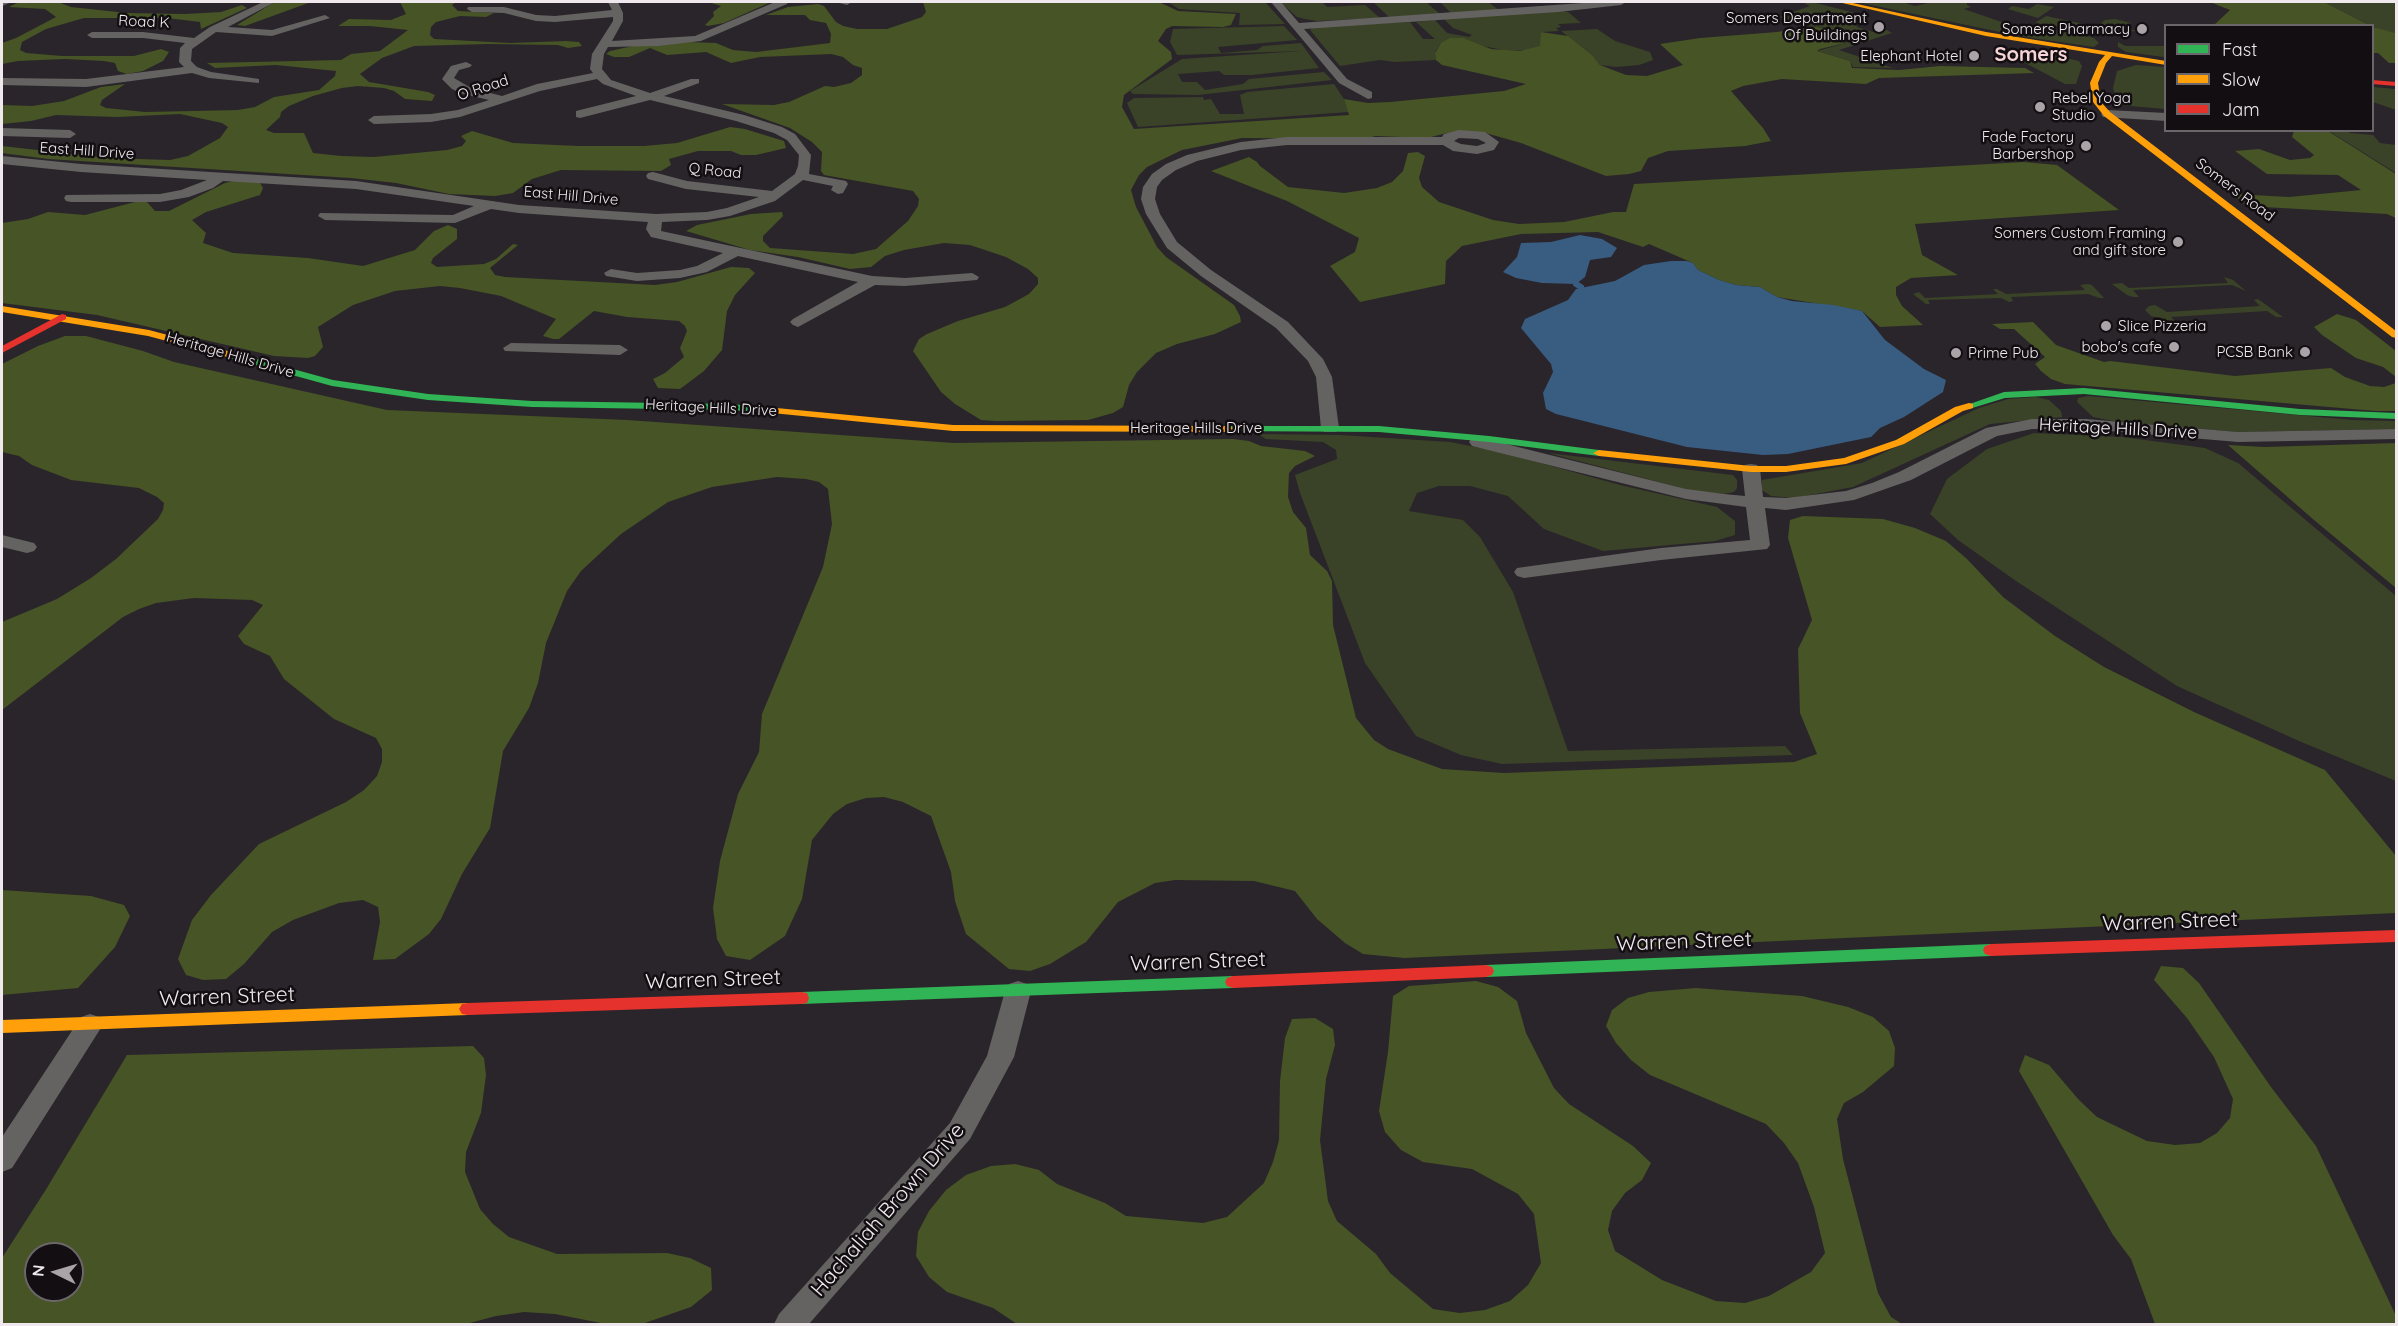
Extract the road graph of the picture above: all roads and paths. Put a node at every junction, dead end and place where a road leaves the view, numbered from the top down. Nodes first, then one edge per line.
1 (7, 2) edge
2 (270, 2) edge
3 (783, 2) edge
4 (841, 2) edge
5 (847, 2) edge
6 (1276, 2) edge
7 (1621, 2) edge
8 (1841, 2) edge
9 (2, 3) edge
10 (616, 8) edge
11 (472, 9) dead end
12 (325, 18) dead end
13 (1296, 26) junction
14 (214, 29) junction
15 (92, 34) dead end
16 (194, 40) junction
17 (605, 44) junction
18 (2109, 55) junction
19 (2164, 63) edge
20 (466, 65) dead end
21 (193, 69) junction
22 (600, 75) junction
23 (255, 81) dead end
24 (695, 81) dead end
25 (2, 82) edge
26 (661, 82) dead end
27 (2374, 82) edge
28 (2397, 84) edge
29 (677, 87) junction
30 (1368, 94) dead end
31 (652, 96) junction
32 (501, 99) junction
33 (580, 114) dead end
34 (2107, 114) junction
35 (2164, 117) edge
36 (374, 120) dead end
37 (2, 132) edge
38 (70, 134) dead end
39 (1446, 141) dead end
40 (5, 162) edge
41 (221, 176) junction
42 (653, 176) dead end
43 (801, 176) junction
44 (838, 190) dead end
45 (776, 195) junction
46 (71, 198) dead end
47 (489, 205) junction
48 (325, 216) dead end
49 (656, 218) junction
50 (735, 252) junction
51 (611, 273) dead end
52 (972, 276) dead end
53 (872, 280) junction
54 (2, 309) edge
55 (62, 317) junction
56 (798, 322) dead end
57 (2397, 335) edge
58 (511, 348) dead end
59 (2, 350) edge
60 (620, 351) dead end
61 (2397, 416) edge
62 (1330, 428) junction
63 (1430, 433) junction
64 (2397, 434) edge
65 (1751, 469) junction
66 (1754, 503) junction
67 (2, 541) edge
68 (27, 547) dead end
69 (1524, 572) dead end
70 (2397, 936) edge
71 (1017, 991) junction
72 (90, 1024) junction
73 (2, 1027) edge
74 (2, 1160) edge
75 (790, 1324) edge

1 - 9 street
2 - 14 street
3 - 17 street
4 - 5 street
6 - 13 street
7 - 13 street
8 - 18 street
10 - 11 street
10 - 17 street
12 - 14 street
13 - 30 street
14 - 16 street
15 - 16 street, Road K
16 - 21 street
17 - 22 street
18 - 19 street
18 - 34 street, Somers Road
20 - 32 street
21 - 23 street
21 - 25 street
22 - 31 street
22 - 32 street, O Road
24 - 29 street
26 - 29 street
27 - 28 street
29 - 31 street
31 - 33 street
31 - 43 street
32 - 36 street, O Road
34 - 35 street
34 - 57 street, Somers Road
37 - 38 street
39 - 62 street
40 - 41 street, East Hill Drive
41 - 46 street
41 - 47 street, East Hill Drive
42 - 45 street, Q Road
43 - 44 street
43 - 45 street, East Hill Drive
45 - 49 street, East Hill Drive
47 - 48 street
47 - 49 street, East Hill Drive
49 - 50 street
50 - 51 street
50 - 53 street
52 - 53 street
53 - 56 street
54 - 55 street, Heritage Hills Drive
55 - 59 street
55 - 62 street, Heritage Hills Drive
58 - 60 street
61 - 65 street, Heritage Hills Drive
62 - 63 street, Heritage Hills Drive
63 - 65 street, Heritage Hills Drive
63 - 66 street, Heritage Hills Drive
64 - 66 street, Heritage Hills Drive
65 - 66 street
66 - 69 street
67 - 68 street
70 - 71 street, Warren Street
71 - 72 street, Warren Street
71 - 75 street, Hachaliah Brown Drive
72 - 73 street, Warren Street
72 - 74 street

